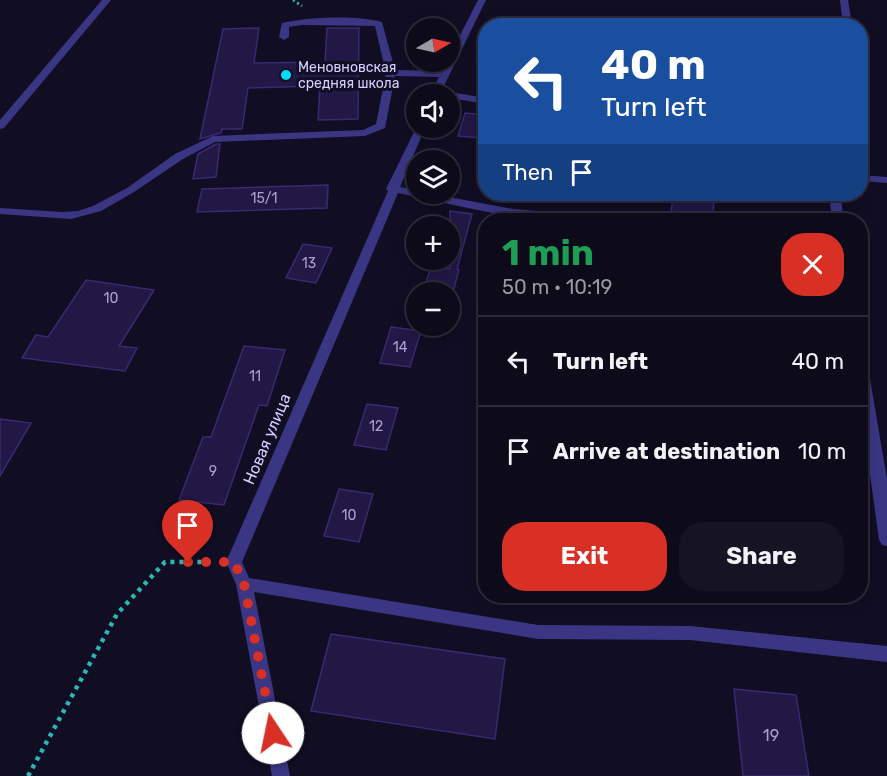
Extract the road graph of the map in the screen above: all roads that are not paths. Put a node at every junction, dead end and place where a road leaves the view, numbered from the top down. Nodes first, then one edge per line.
1 (107, 0) edge
2 (482, 0) edge
3 (844, 0) edge
4 (847, 18) edge
5 (284, 37) dead end
6 (391, 73) junction
7 (446, 74) junction
8 (441, 84) edge
9 (460, 97) edge
10 (478, 100) edge
11 (0, 126) edge
12 (415, 138) edge
13 (868, 178) edge
14 (887, 180) edge
15 (392, 189) junction
16 (0, 211) edge
17 (524, 213) edge
18 (868, 402) edge
19 (884, 481) edge
20 (887, 540) edge
21 (244, 584) junction
22 (887, 654) edge
23 (281, 776) edge

1 - 11 lane
2 - 7 lane
3 - 4 lane
5 - 6 lane
6 - 7 lane
6 - 16 lane
7 - 8 lane
9 - 10 lane
12 - 15 lane, Новая улица
13 - 14 lane
15 - 17 lane
15 - 21 lane, Новая улица
18 - 19 lane
19 - 20 lane
21 - 22 lane
21 - 23 lane

